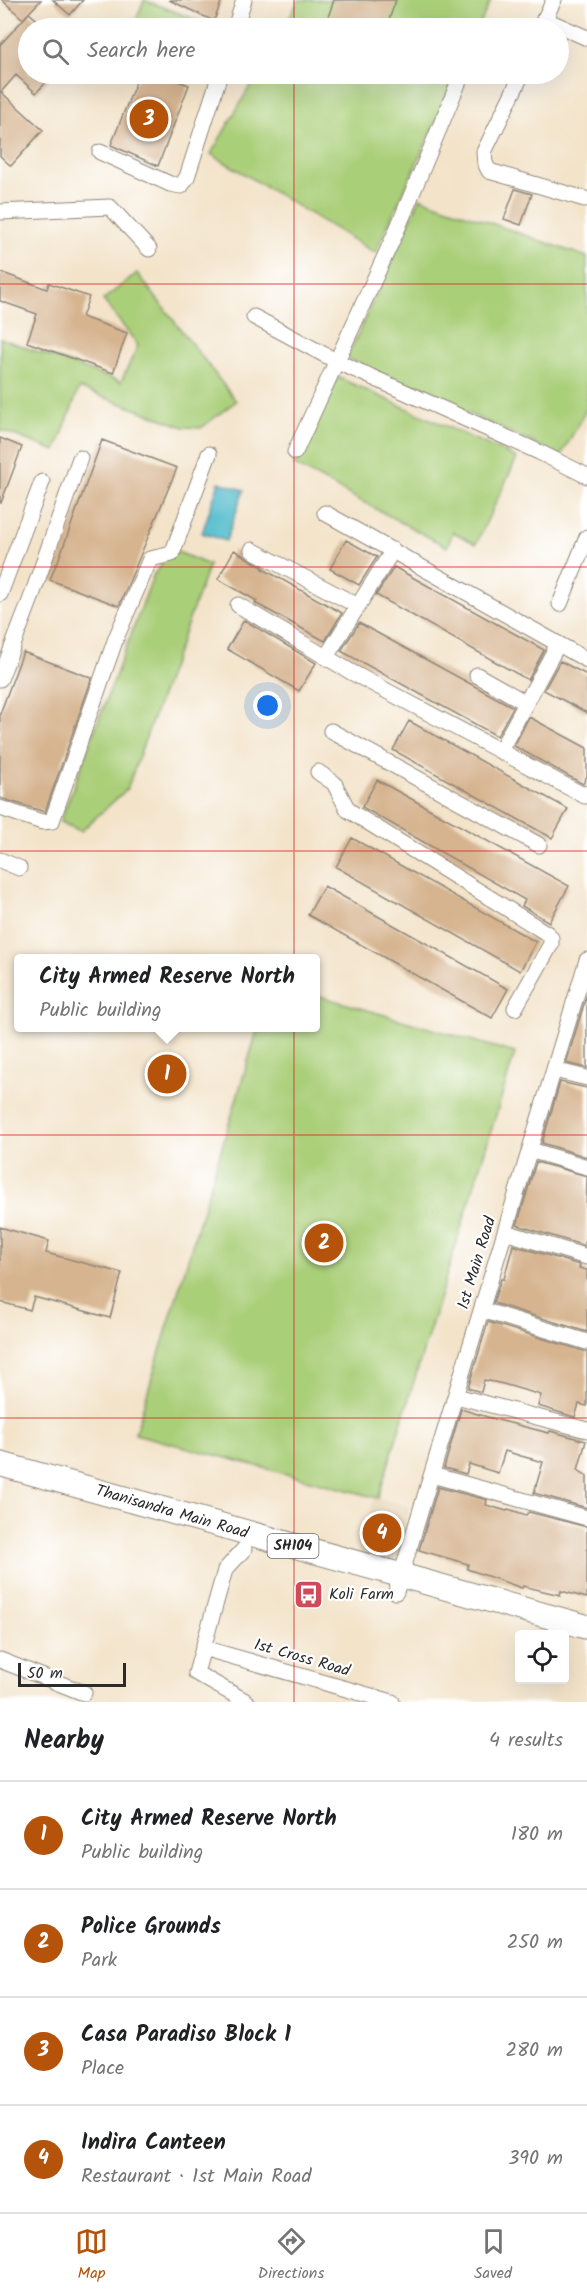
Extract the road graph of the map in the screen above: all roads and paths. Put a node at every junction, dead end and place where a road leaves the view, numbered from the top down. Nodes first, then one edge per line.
1 (244, 0) edge
2 (554, 0) edge
3 (238, 18) edge
4 (545, 18) edge
5 (569, 32) edge
6 (587, 38) edge
7 (217, 84) edge
8 (458, 84) edge
9 (517, 84) edge
10 (100, 152) dead end
11 (585, 199) dead end
12 (0, 212) edge
13 (149, 249) dead end
14 (254, 317) dead end
15 (338, 362) junction
16 (295, 452) dead end
17 (209, 454) dead end
18 (80, 458) dead end
19 (587, 476) edge
20 (42, 482) dead end
21 (325, 513) dead end
22 (587, 537) edge
23 (252, 550) dead end
24 (393, 550) junction
25 (0, 594) edge
26 (560, 604) dead end
27 (238, 606) dead end
28 (358, 606) junction
29 (558, 644) junction
30 (326, 657) junction
31 (587, 660) edge
32 (477, 675) dead end
33 (0, 679) edge
34 (526, 703) junction
35 (331, 731) dead end
36 (500, 751) junction
37 (318, 772) dead end
38 (587, 793) edge
39 (0, 808) edge
40 (540, 845) dead end
41 (0, 860) edge
42 (19, 868) dead end
43 (587, 960) edge
44 (583, 990) edge
45 (515, 1008) dead end
46 (554, 1070) junction
47 (587, 1078) edge
48 (530, 1150) junction
49 (587, 1167) edge
50 (505, 1232) junction
51 (587, 1257) edge
52 (482, 1310) junction
53 (587, 1342) edge
54 (456, 1396) junction
55 (587, 1430) edge
56 (0, 1464) edge
57 (432, 1475) junction
58 (0, 1481) edge
59 (587, 1518) edge
60 (244, 1549) junction
61 (399, 1584) junction
62 (587, 1627) edge
63 (535, 1630) edge
64 (569, 1640) edge
65 (587, 1645) edge
66 (203, 1648) junction
67 (0, 1660) edge
68 (84, 1694) dead end
69 (247, 1702) edge
70 (392, 1702) edge

1 - 3 street
2 - 4 street
5 - 6 street
7 - 10 street
8 - 15 street
9 - 11 street
12 - 13 street
14 - 15 street
15 - 16 street
15 - 19 street
17 - 39 street
18 - 33 street
20 - 25 street
21 - 24 street
22 - 26 street
23 - 28 street
24 - 28 street
24 - 29 street
27 - 30 street
28 - 30 street
29 - 31 street
29 - 34 street
30 - 36 street
32 - 34 street
34 - 36 street
35 - 40 street
36 - 38 street
37 - 45 street
41 - 42 street
43 - 44 street, 1st Main Road
44 - 46 street, 1st Main Road
46 - 47 street
46 - 48 street, 1st Main Road
48 - 49 street
48 - 50 street, 1st Main Road
50 - 51 street
50 - 52 street, 1st Main Road
52 - 53 street
52 - 54 street, 1st Main Road
54 - 55 street
54 - 57 street, 1st Main Road
56 - 61 main road, Thanisandra Main Road / SH104
57 - 59 street
57 - 61 street, 1st Main Road
58 - 60 main road, Thanisandra Main Road / SH104
60 - 61 main road, Thanisandra Main Road / SH104
60 - 66 street
61 - 62 main road, Thanisandra Main Road / SH104
61 - 63 main road, Thanisandra Main Road / SH104
64 - 65 main road
66 - 69 street
66 - 70 street, 1st Cross Road
67 - 68 street

